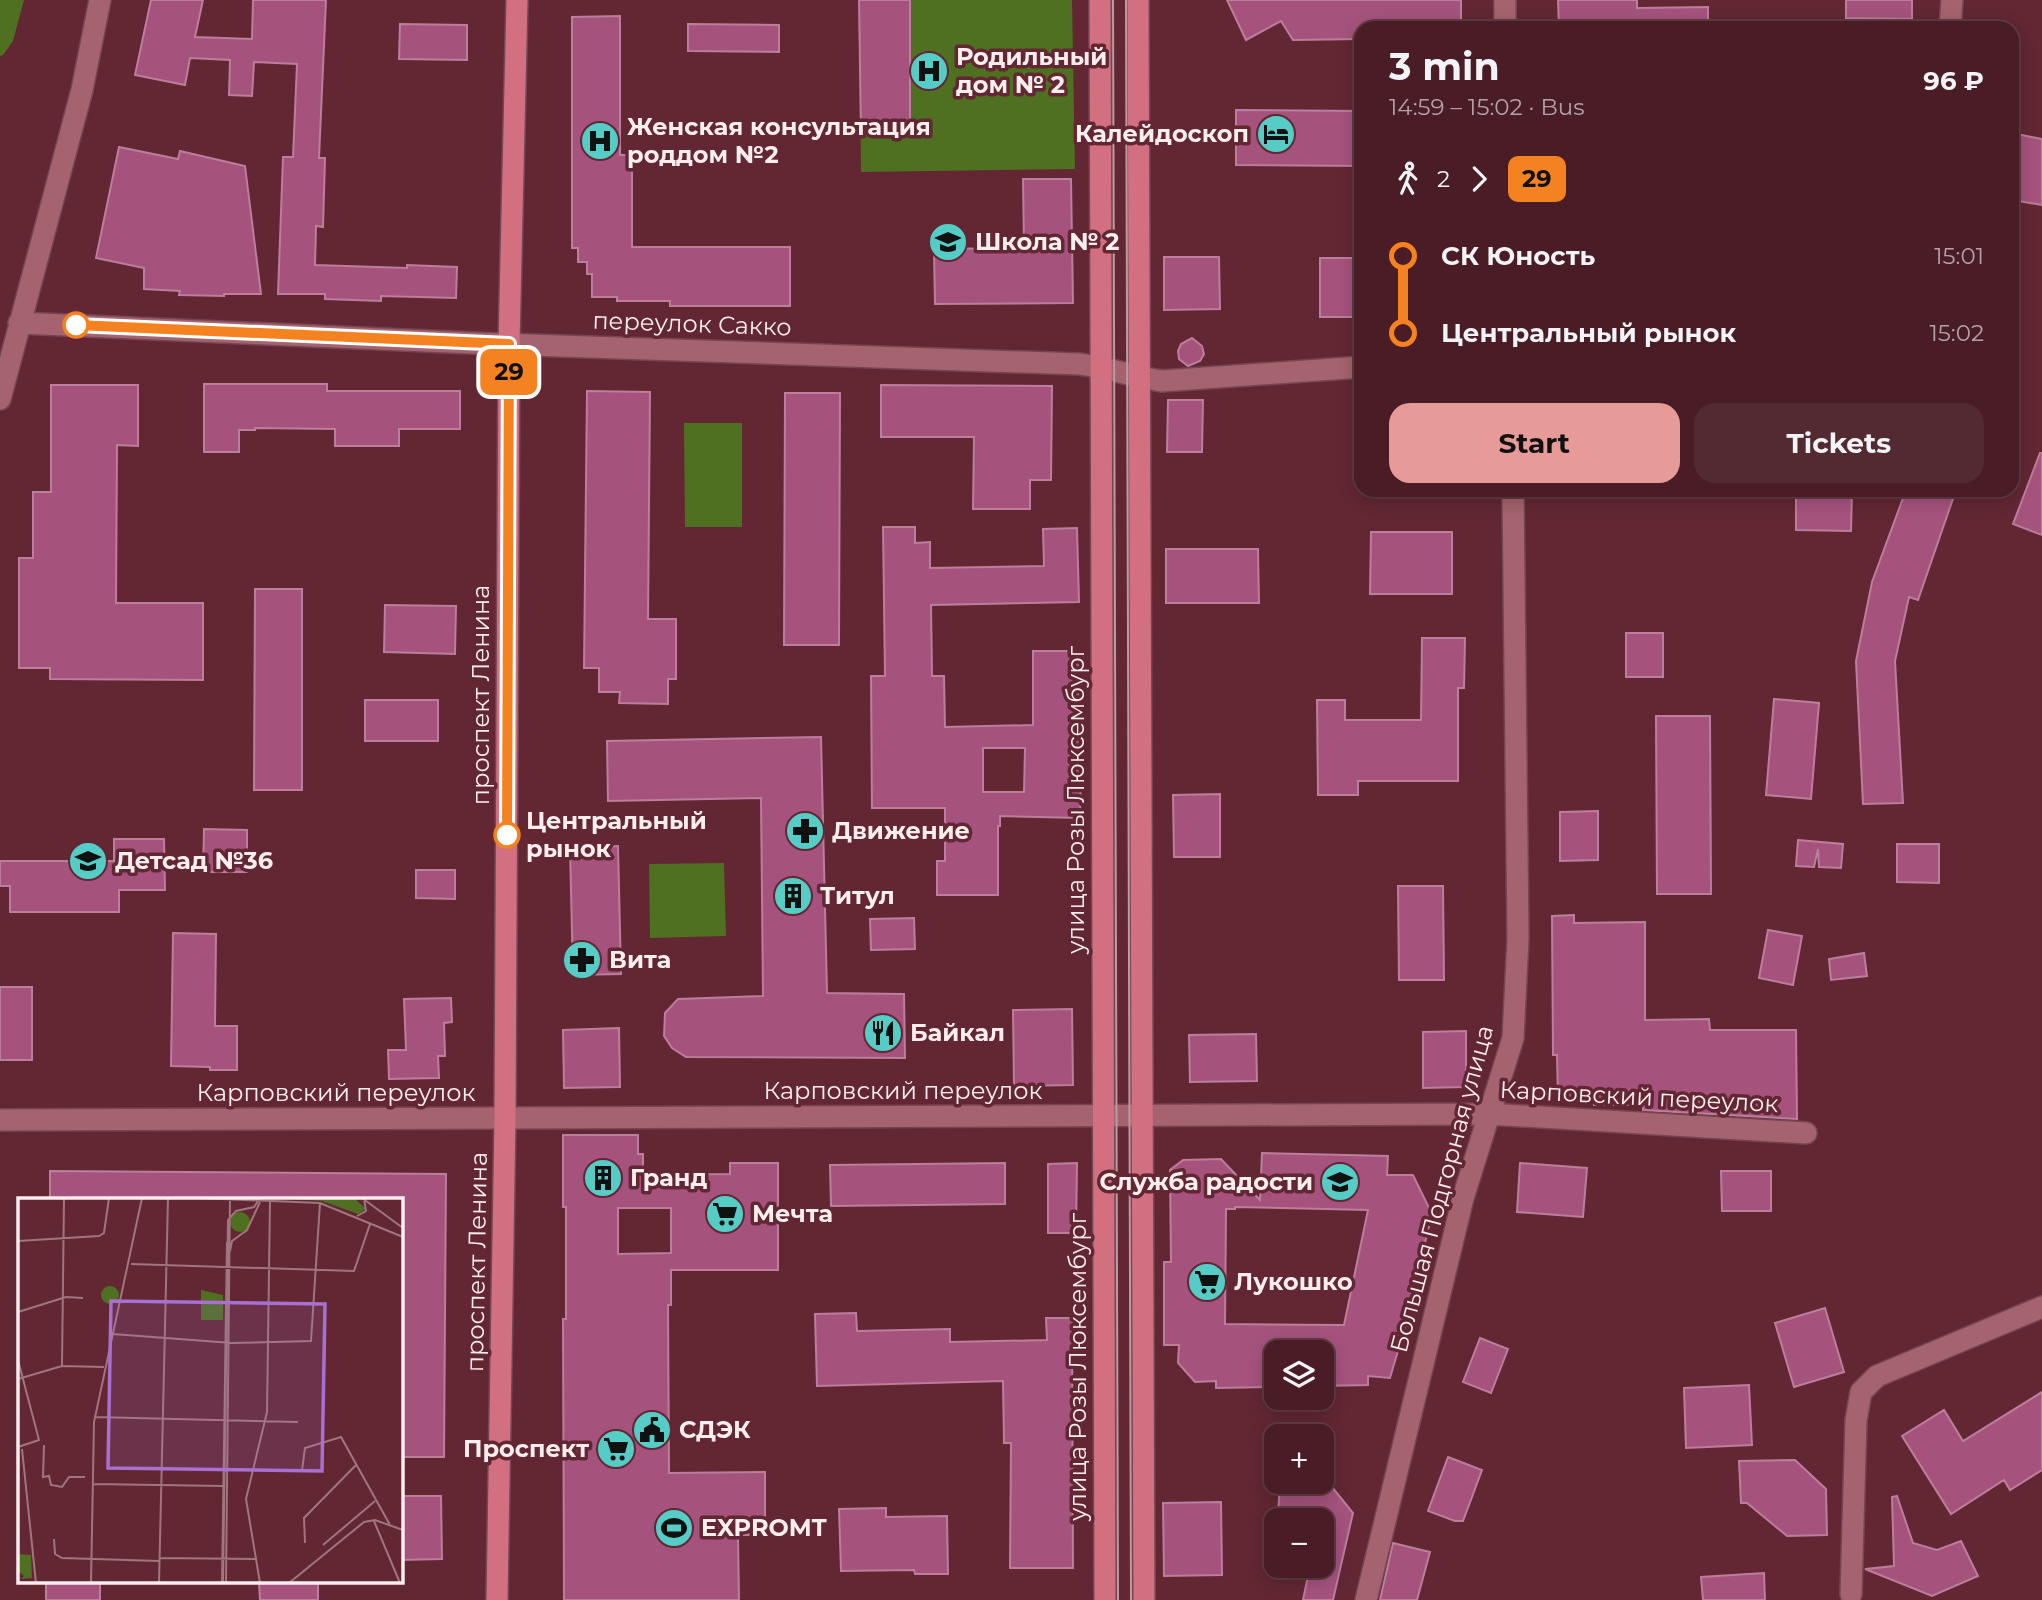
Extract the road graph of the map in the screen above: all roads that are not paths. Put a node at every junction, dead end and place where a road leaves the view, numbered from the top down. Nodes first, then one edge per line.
1 (100, 0) edge
2 (517, 0) edge
3 (1100, 0) edge
4 (1138, 0) edge
5 (1505, 0) edge
6 (1952, 0) edge
7 (1505, 21) edge
8 (1950, 21) edge
9 (19, 323) junction
10 (509, 344) junction
11 (1101, 366) junction
12 (1354, 367) edge
13 (1140, 378) junction
14 (0, 399) edge
15 (1513, 497) edge
16 (1489, 1114) junction
17 (1103, 1116) junction
18 (1142, 1116) junction
19 (505, 1119) junction
20 (0, 1120) edge
21 (1806, 1133) dead end
22 (2042, 1307) edge
23 (1851, 1594) dead end
24 (497, 1600) edge
25 (1105, 1600) edge
26 (1144, 1600) edge
27 (1366, 1600) edge

1 - 9 street
2 - 10 main road, проспект Ленина
3 - 11 main road, улица Розы Люксембург
4 - 13 main road
5 - 7 street
6 - 8 street
9 - 10 street, переулок Сакко
9 - 14 street
10 - 11 street, переулок Сакко
10 - 19 main road, проспект Ленина
11 - 13 street, переулок Сакко
11 - 17 main road, улица Розы Люксембург
12 - 13 street, переулок Сакко
13 - 18 main road
15 - 16 street, Большая Подгорная улица
16 - 18 street, Карповский переулок
16 - 21 street, Карповский переулок
16 - 27 street, Большая Подгорная улица
17 - 18 street, Карповский переулок
17 - 19 street, Карповский переулок
17 - 25 main road, улица Розы Люксембург
18 - 26 main road
19 - 20 street, Карповский переулок
19 - 24 main road, проспект Ленина
22 - 23 street

